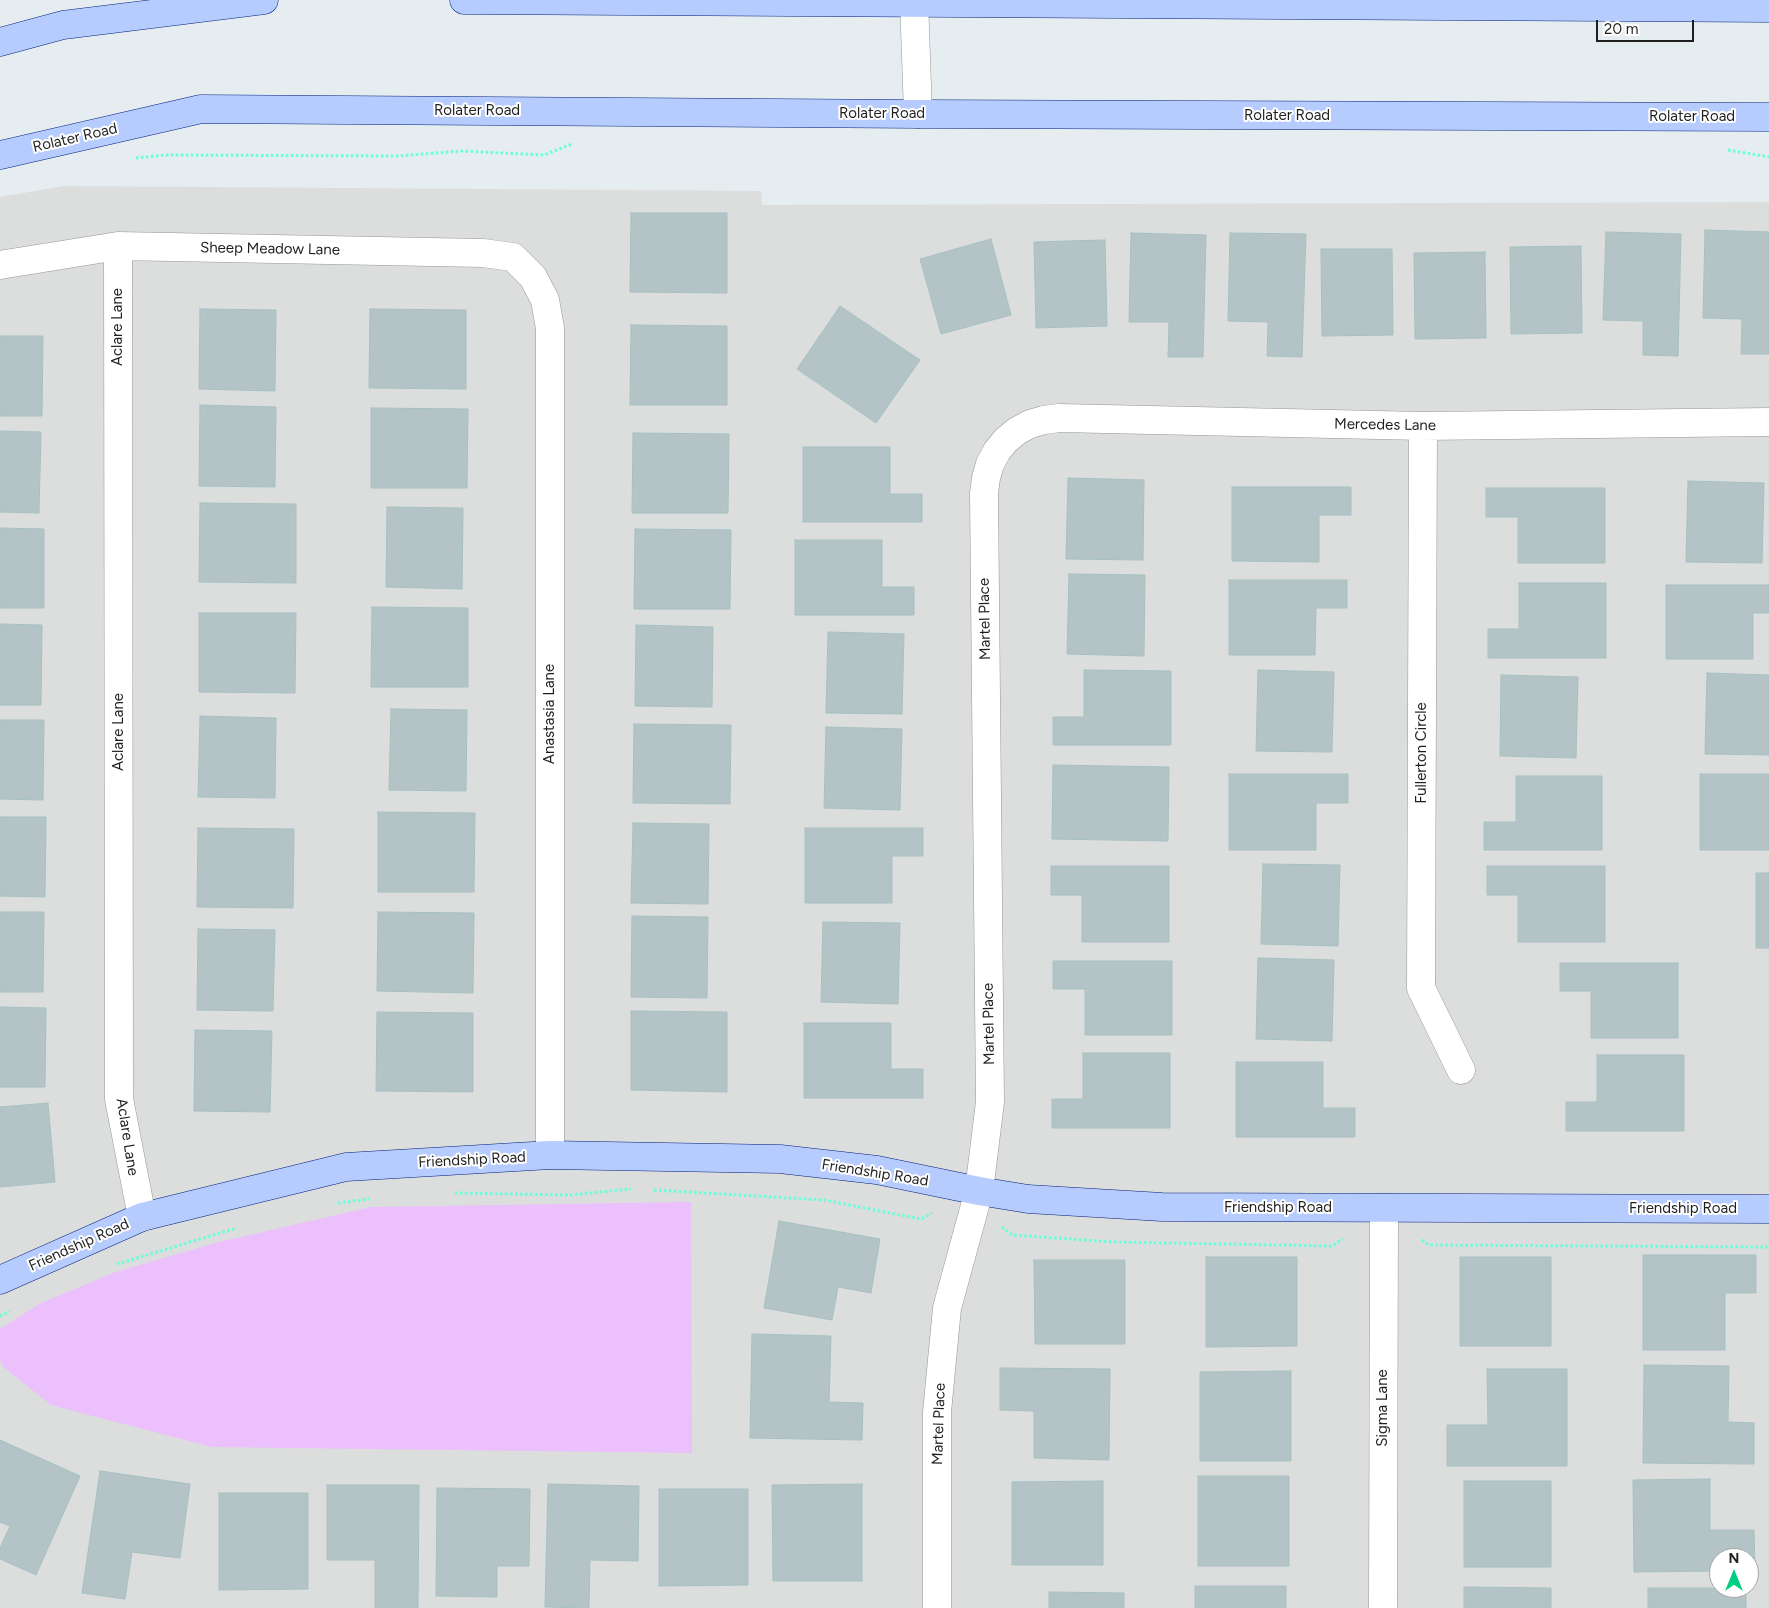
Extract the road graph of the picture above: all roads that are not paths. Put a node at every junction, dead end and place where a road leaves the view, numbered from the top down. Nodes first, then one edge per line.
1 (264, 0) edge
2 (464, 0) edge
3 (914, 2) edge
4 (1769, 8) edge
5 (0, 42) edge
6 (918, 114) junction
7 (1769, 117) edge
8 (0, 155) edge
9 (118, 246) junction
10 (0, 265) edge
11 (533, 277) joint
12 (1769, 422) edge
13 (1423, 426) junction
14 (1006, 440) joint
15 (1461, 1070) dead end
16 (550, 1155) junction
17 (979, 1191) junction
18 (1384, 1208) junction
19 (1769, 1209) edge
20 (142, 1217) junction
21 (0, 1280) edge
22 (937, 1608) edge
23 (1383, 1608) edge

1 - 5 main road
2 - 3 main road
3 - 4 main road
3 - 6 street
6 - 7 main road, Rolater Road
6 - 8 main road, Rolater Road
9 - 10 street, Sheep Meadow Lane
9 - 11 street, Sheep Meadow Lane
9 - 20 street, Aclare Lane
11 - 16 street, Anastasia Lane
12 - 13 street, Mercedes Lane
13 - 14 street, Mercedes Lane
13 - 15 street, Fullerton Circle
14 - 17 street, Martel Place
16 - 17 main road, Friendship Road
16 - 20 main road, Friendship Road
17 - 18 main road, Friendship Road
17 - 22 street, Martel Place
18 - 19 main road, Friendship Road
18 - 23 street, Sigma Lane
20 - 21 main road, Friendship Road

